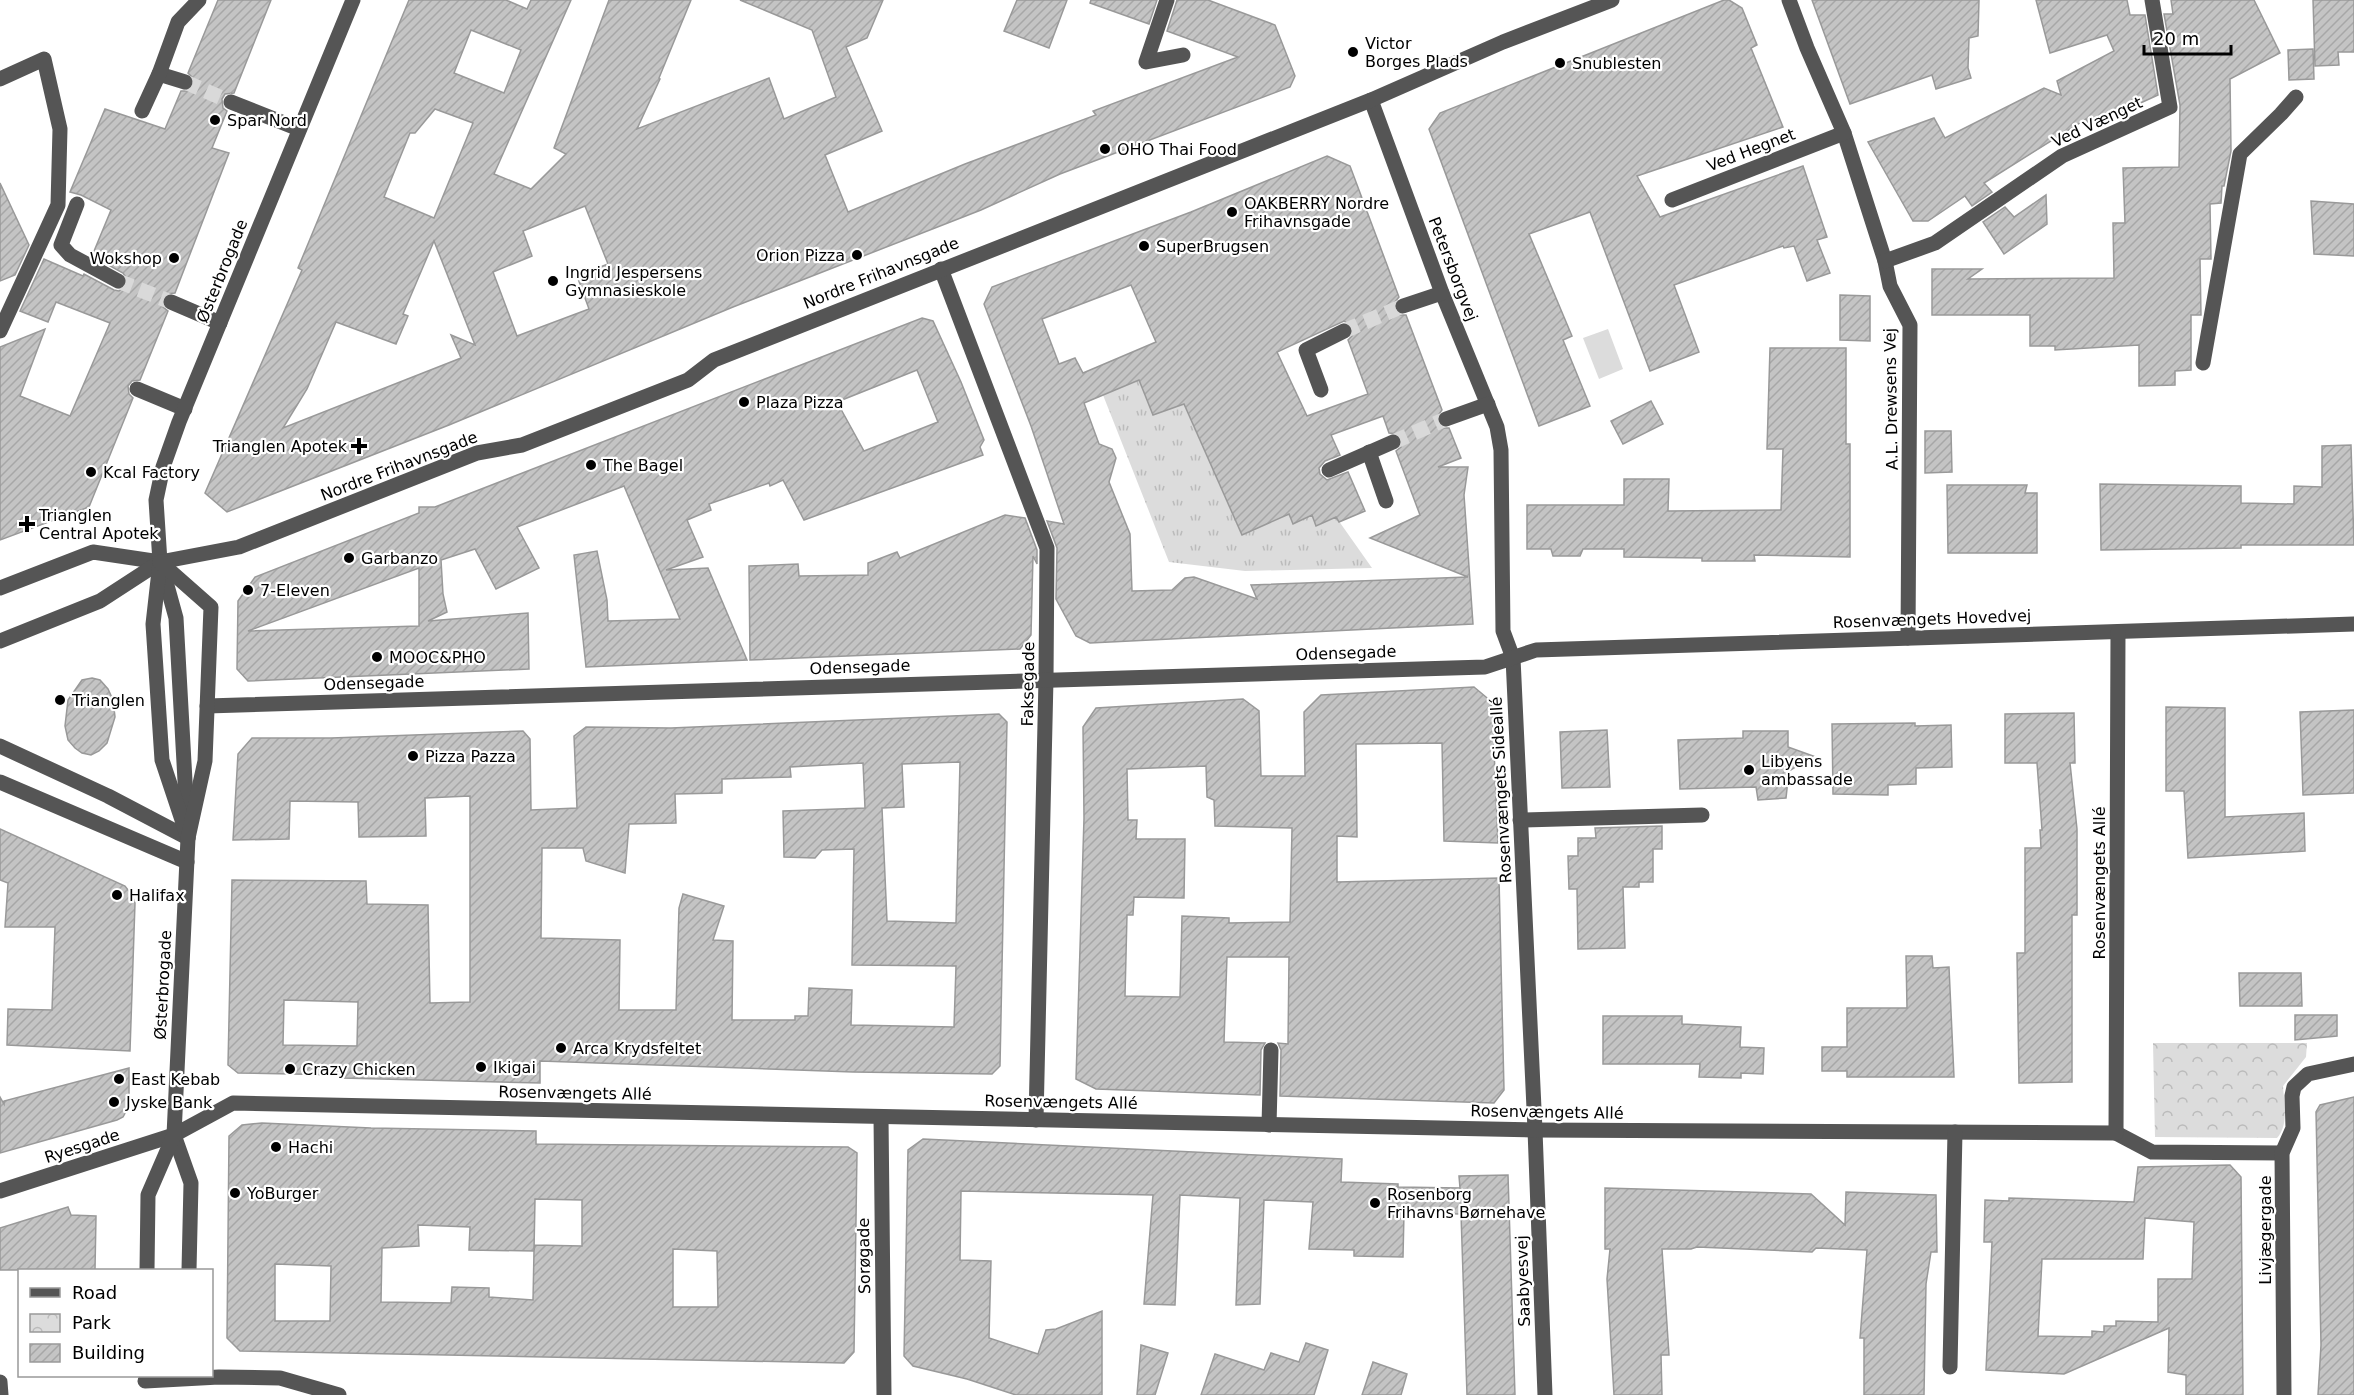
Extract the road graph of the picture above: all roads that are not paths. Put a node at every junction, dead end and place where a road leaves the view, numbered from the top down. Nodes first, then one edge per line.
1 (199, 0) edge
2 (353, 0) edge
3 (1167, 0) edge
4 (1612, 0) edge
5 (1790, 0) edge
6 (2152, 0) edge
7 (1183, 55) dead end
8 (159, 74) junction
9 (0, 79) edge
10 (184, 82) tunnel mouth
11 (2296, 97) dead end
12 (1371, 100) junction
13 (231, 102) tunnel mouth
14 (142, 111) dead end
15 (299, 129) junction
16 (1844, 133) junction
17 (1672, 200) dead end
18 (77, 204) dead end
19 (1885, 261) junction
20 (941, 269) junction
21 (118, 281) tunnel mouth
22 (1442, 293) junction
23 (171, 302) tunnel mouth
24 (1403, 306) tunnel mouth
25 (220, 323) junction
26 (0, 331) edge
27 (1344, 331) tunnel mouth
28 (2203, 363) dead end
29 (137, 389) dead end
30 (1321, 390) dead end
31 (1488, 404) junction
32 (184, 409) junction
33 (1446, 419) tunnel mouth
34 (1393, 442) tunnel mouth
35 (1501, 450) joint
36 (1369, 452) junction
37 (1329, 470) dead end
38 (1386, 501) dead end
39 (160, 562) junction
40 (0, 588) edge
41 (2354, 624) edge
42 (2118, 632) junction
43 (1908, 638) junction
44 (0, 641) edge
45 (1513, 658) junction
46 (1046, 679) junction
47 (207, 706) junction
48 (0, 746) edge
49 (0, 782) edge
50 (1702, 815) dead end
51 (1521, 820) junction
52 (188, 838) junction
53 (187, 862) junction
54 (1271, 1050) dead end
55 (2354, 1064) edge
56 (880, 1117) junction
57 (1036, 1120) junction
58 (1269, 1125) junction
59 (1536, 1130) junction
60 (1954, 1132) junction
61 (2116, 1133) junction
62 (174, 1135) junction
63 (2282, 1154) junction
64 (0, 1191) edge
65 (147, 1269) edge
66 (189, 1269) edge
67 (1950, 1367) dead end
68 (185, 1377) edge
69 (0, 1382) edge
70 (144, 1384) edge
71 (1, 1395) edge
72 (184, 1395) edge
73 (339, 1395) edge
74 (884, 1395) edge
75 (1545, 1395) edge
76 (2284, 1395) edge

1 - 8 street
2 - 15 street, Østerbrogade
3 - 7 street
4 - 12 street, Nordre Frihavnsgade
5 - 16 street, A.L. Drewsens Vej
6 - 19 street, Ved Vænget
8 - 10 street
8 - 14 street
9 - 26 street
11 - 28 street
12 - 20 street, Nordre Frihavnsgade
12 - 22 street, Petersborgvej
13 - 15 street
15 - 25 street, Østerbrogade
16 - 17 street, Ved Hegnet
16 - 19 street, A.L. Drewsens Vej
18 - 21 street
19 - 43 street, A.L. Drewsens Vej
20 - 39 street, Nordre Frihavnsgade
20 - 46 street, Faksegade
22 - 24 street
22 - 31 street, Petersborgvej
23 - 25 street
25 - 32 street, Østerbrogade
27 - 30 street
29 - 32 street
31 - 33 street
31 - 35 street, Petersborgvej
32 - 39 street, Østerbrogade
34 - 36 street
35 - 45 street, Rosenvængets Sideallé
36 - 37 street
36 - 38 street
39 - 40 street
39 - 44 street
39 - 47 street, Østerbrogade
39 - 52 street
39 - 52 street, Østerbrogade
41 - 42 street, Rosenvængets Hovedvej
42 - 43 street, Rosenvængets Hovedvej
42 - 61 street, Rosenvængets Allé
43 - 45 street, Rosenvængets Hovedvej
45 - 46 street, Odensegade
45 - 51 street, Rosenvængets Sideallé
46 - 47 street, Odensegade
46 - 57 street, Faksegade
47 - 52 street, Østerbrogade
48 - 52 street
49 - 53 street
50 - 51 street
51 - 59 street, Rosenvængets Sideallé
52 - 53 street, Østerbrogade
53 - 62 street, Østerbrogade
54 - 58 street
55 - 63 street, Livjægergade
56 - 57 street, Rosenvængets Allé
56 - 62 street, Rosenvængets Allé
56 - 74 street, Sorøgade
57 - 58 street, Rosenvængets Allé
58 - 59 street, Rosenvængets Allé
59 - 60 street, Rosenvængets Allé
59 - 75 street, Saabyesvej
60 - 61 street, Rosenvængets Allé
60 - 67 street
61 - 63 street, Rosenvængets Allé
62 - 64 street, Ryesgade
62 - 65 street, Østerbrogade
62 - 66 street, Østerbrogade
63 - 76 street, Livjægergade
68 - 70 street
68 - 72 street
68 - 73 street
69 - 71 street

